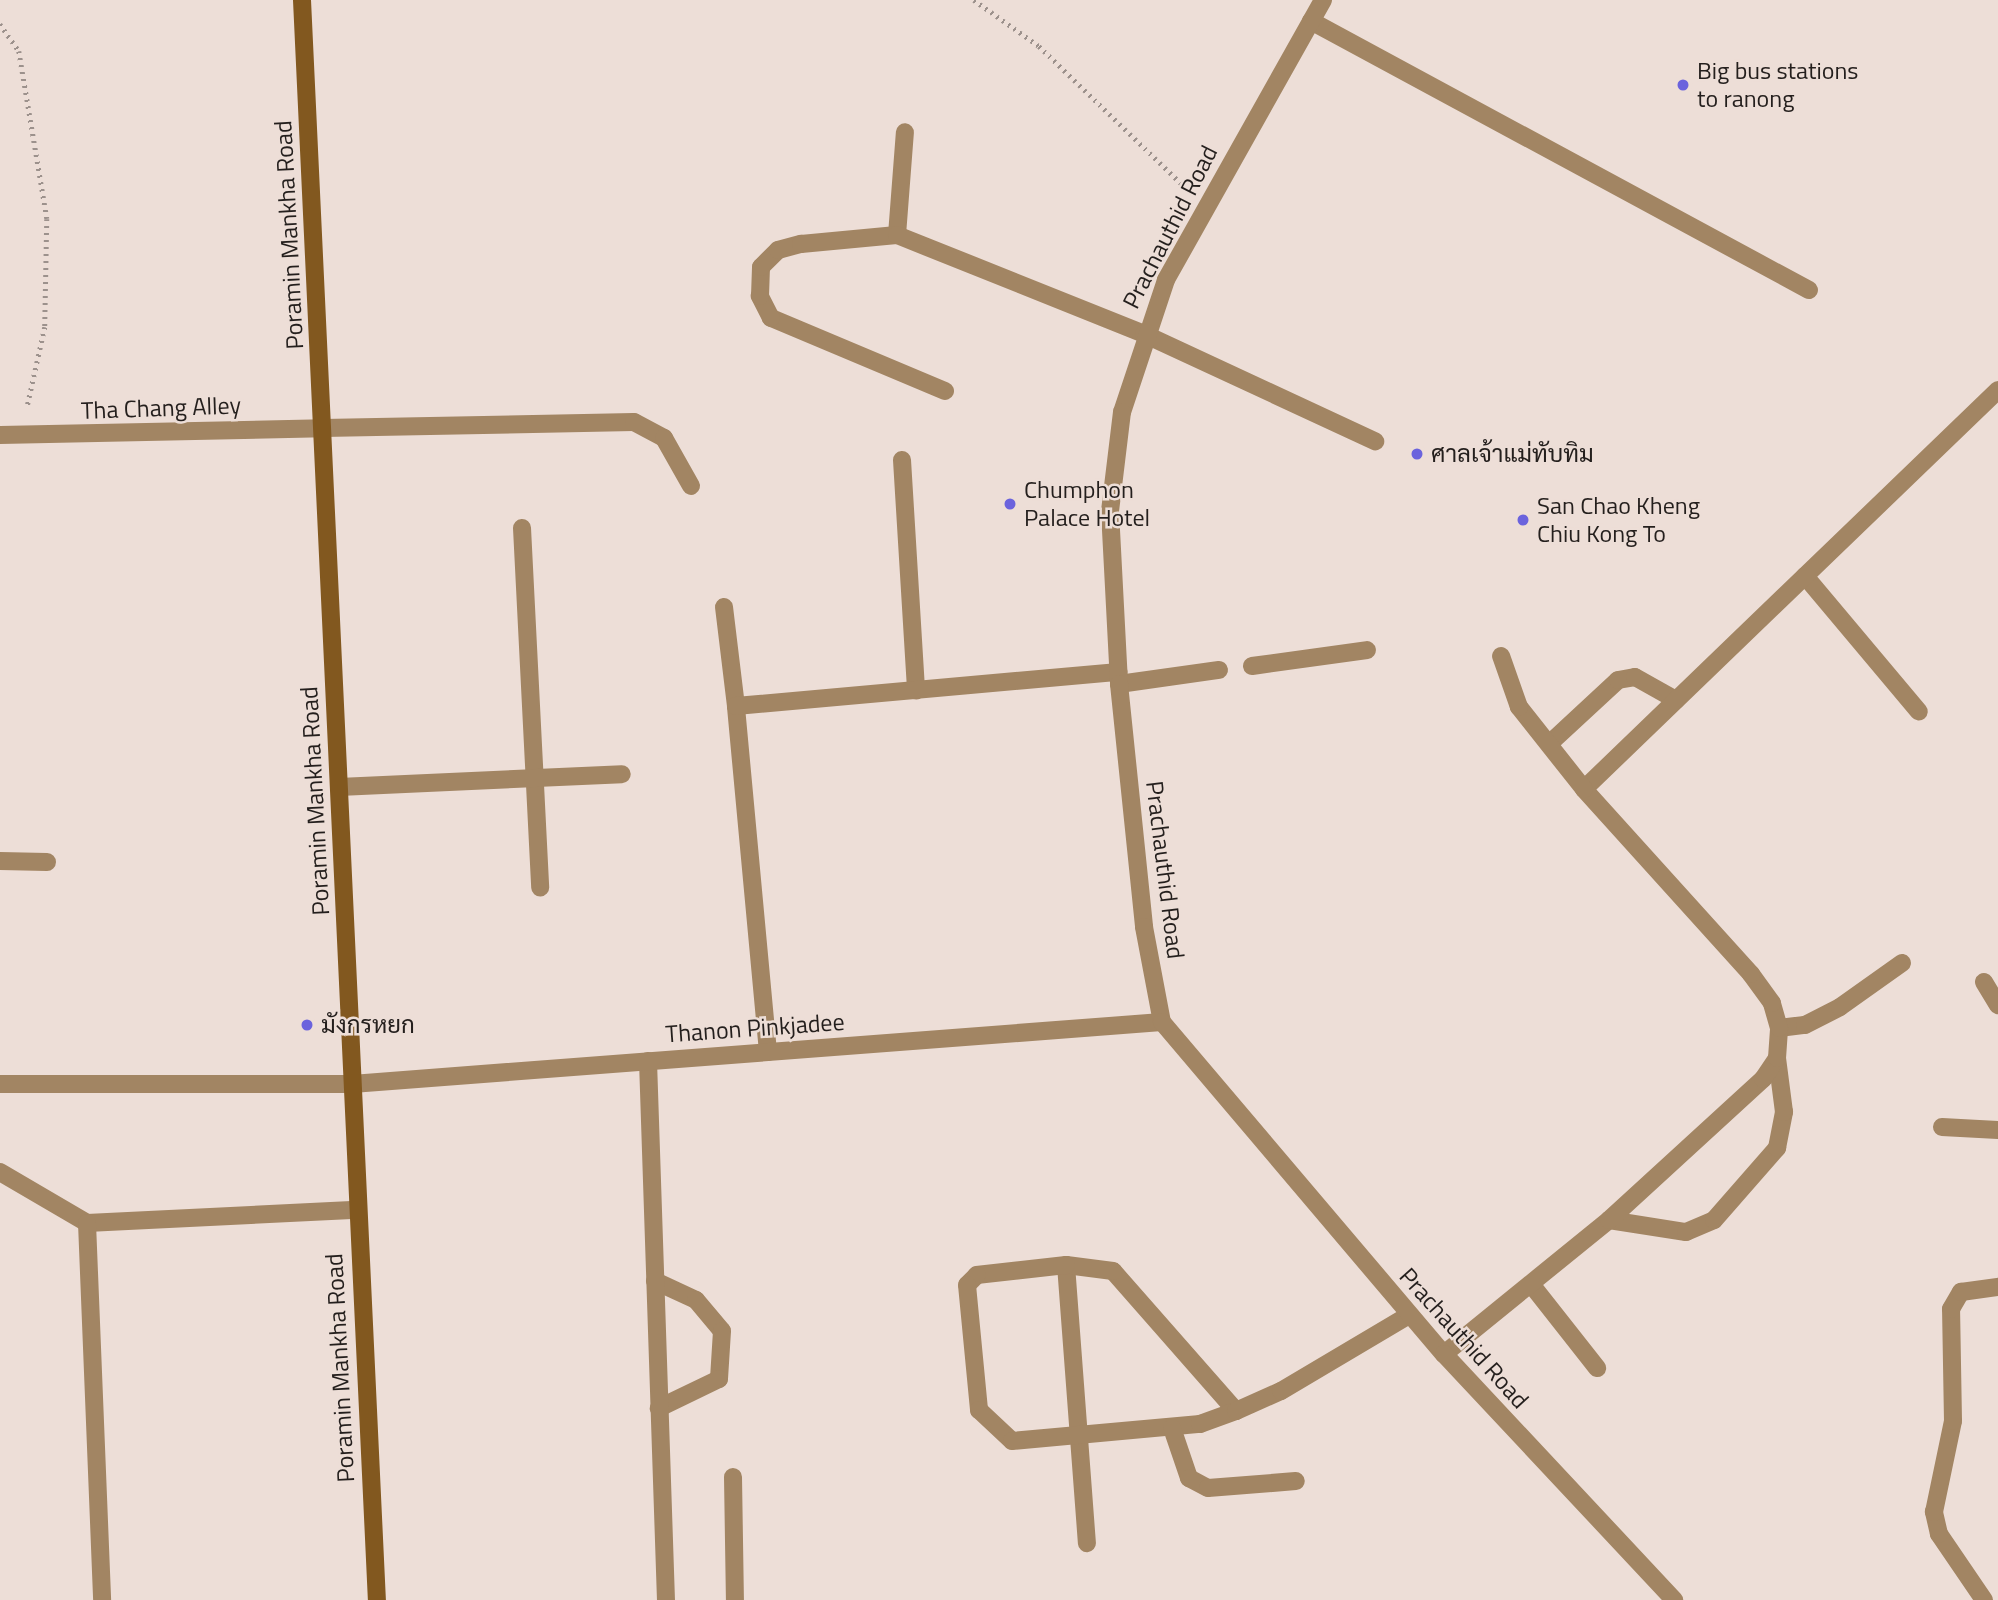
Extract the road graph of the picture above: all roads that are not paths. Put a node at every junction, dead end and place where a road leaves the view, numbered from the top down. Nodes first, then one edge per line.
1 (302, 0) edge
2 (1323, 0) edge
3 (1311, 21) junction
4 (905, 132) dead end
5 (897, 235) junction
6 (1809, 290) dead end
7 (1143, 334) junction
8 (1998, 390) edge
9 (945, 391) dead end
10 (323, 428) junction
11 (0, 435) edge
12 (1375, 441) dead end
13 (902, 460) dead end
14 (691, 486) dead end
15 (522, 528) dead end
16 (1805, 576) junction
17 (724, 607) dead end
18 (1367, 650) dead end
19 (1501, 656) dead end
20 (1252, 666) dead end
21 (1219, 670) dead end
22 (1119, 678) junction
23 (916, 691) junction
24 (1676, 700) junction
25 (736, 706) junction
26 (1919, 712) dead end
27 (1549, 744) junction
28 (622, 774) dead end
29 (535, 778) junction
30 (339, 787) junction
31 (1584, 789) junction
32 (0, 861) edge
33 (47, 862) dead end
34 (540, 888) dead end
35 (1902, 963) dead end
36 (1984, 982) dead end
37 (1998, 1005) edge
38 (1162, 1022) junction
39 (1779, 1028) junction
40 (768, 1052) junction
41 (1777, 1058) junction
42 (648, 1061) junction
43 (0, 1084) edge
44 (352, 1084) junction
45 (1941, 1127) dead end
46 (1998, 1130) edge
47 (0, 1172) edge
48 (357, 1210) junction
49 (1609, 1220) junction
50 (87, 1223) junction
51 (1066, 1265) junction
52 (655, 1281) junction
53 (1531, 1284) junction
54 (1998, 1287) edge
55 (1409, 1315) junction
56 (1444, 1354) junction
57 (1597, 1368) dead end
58 (659, 1408) junction
59 (1236, 1411) junction
60 (1172, 1428) junction
61 (1077, 1438) junction
62 (733, 1476) dead end
63 (1296, 1481) dead end
64 (1087, 1542) dead end
65 (102, 1600) edge
66 (377, 1600) edge
67 (666, 1600) edge
68 (735, 1600) edge
69 (1674, 1600) edge
70 (1984, 1600) edge

1 - 10 main road, Poramin Mankha Road
2 - 3 street, Prachauthid Road
3 - 6 street
3 - 7 street, Prachauthid Road
4 - 5 street
5 - 7 street
5 - 9 street
7 - 12 street
7 - 22 street, Prachauthid Road
8 - 16 street
10 - 11 street, Tha Chang Alley
10 - 14 street, Tha Chang Alley
10 - 30 main road, Poramin Mankha Road
13 - 23 street
15 - 29 street
16 - 24 street
16 - 26 street
17 - 25 street
18 - 20 street
19 - 27 street
21 - 22 street
22 - 23 street
22 - 38 street, Prachauthid Road
23 - 25 street
24 - 27 street
24 - 31 street
25 - 40 street
27 - 31 street
28 - 29 street
29 - 30 street
29 - 34 street
30 - 44 main road, Poramin Mankha Road
31 - 39 street
32 - 33 street
35 - 39 street
36 - 37 street
38 - 40 street, Thanon Pinkjadee
38 - 55 street, Prachauthid Road
39 - 41 street
40 - 42 street, Thanon Pinkjadee
41 - 49 street
41 - 49 street
42 - 44 street, Thanon Pinkjadee
42 - 52 street
43 - 44 street, Thanon Pinkjadee
44 - 48 main road, Poramin Mankha Road
45 - 46 street
47 - 50 street
48 - 50 street
48 - 66 main road, Poramin Mankha Road
49 - 53 street
50 - 65 street
51 - 59 street
51 - 61 street
51 - 61 street
52 - 58 street
52 - 58 street
53 - 56 street
53 - 57 street
54 - 70 street
55 - 56 street, Prachauthid Road
55 - 59 street
56 - 69 street, Prachauthid Road
58 - 67 street
59 - 60 street
60 - 61 street
60 - 63 street
61 - 64 street
62 - 68 street

